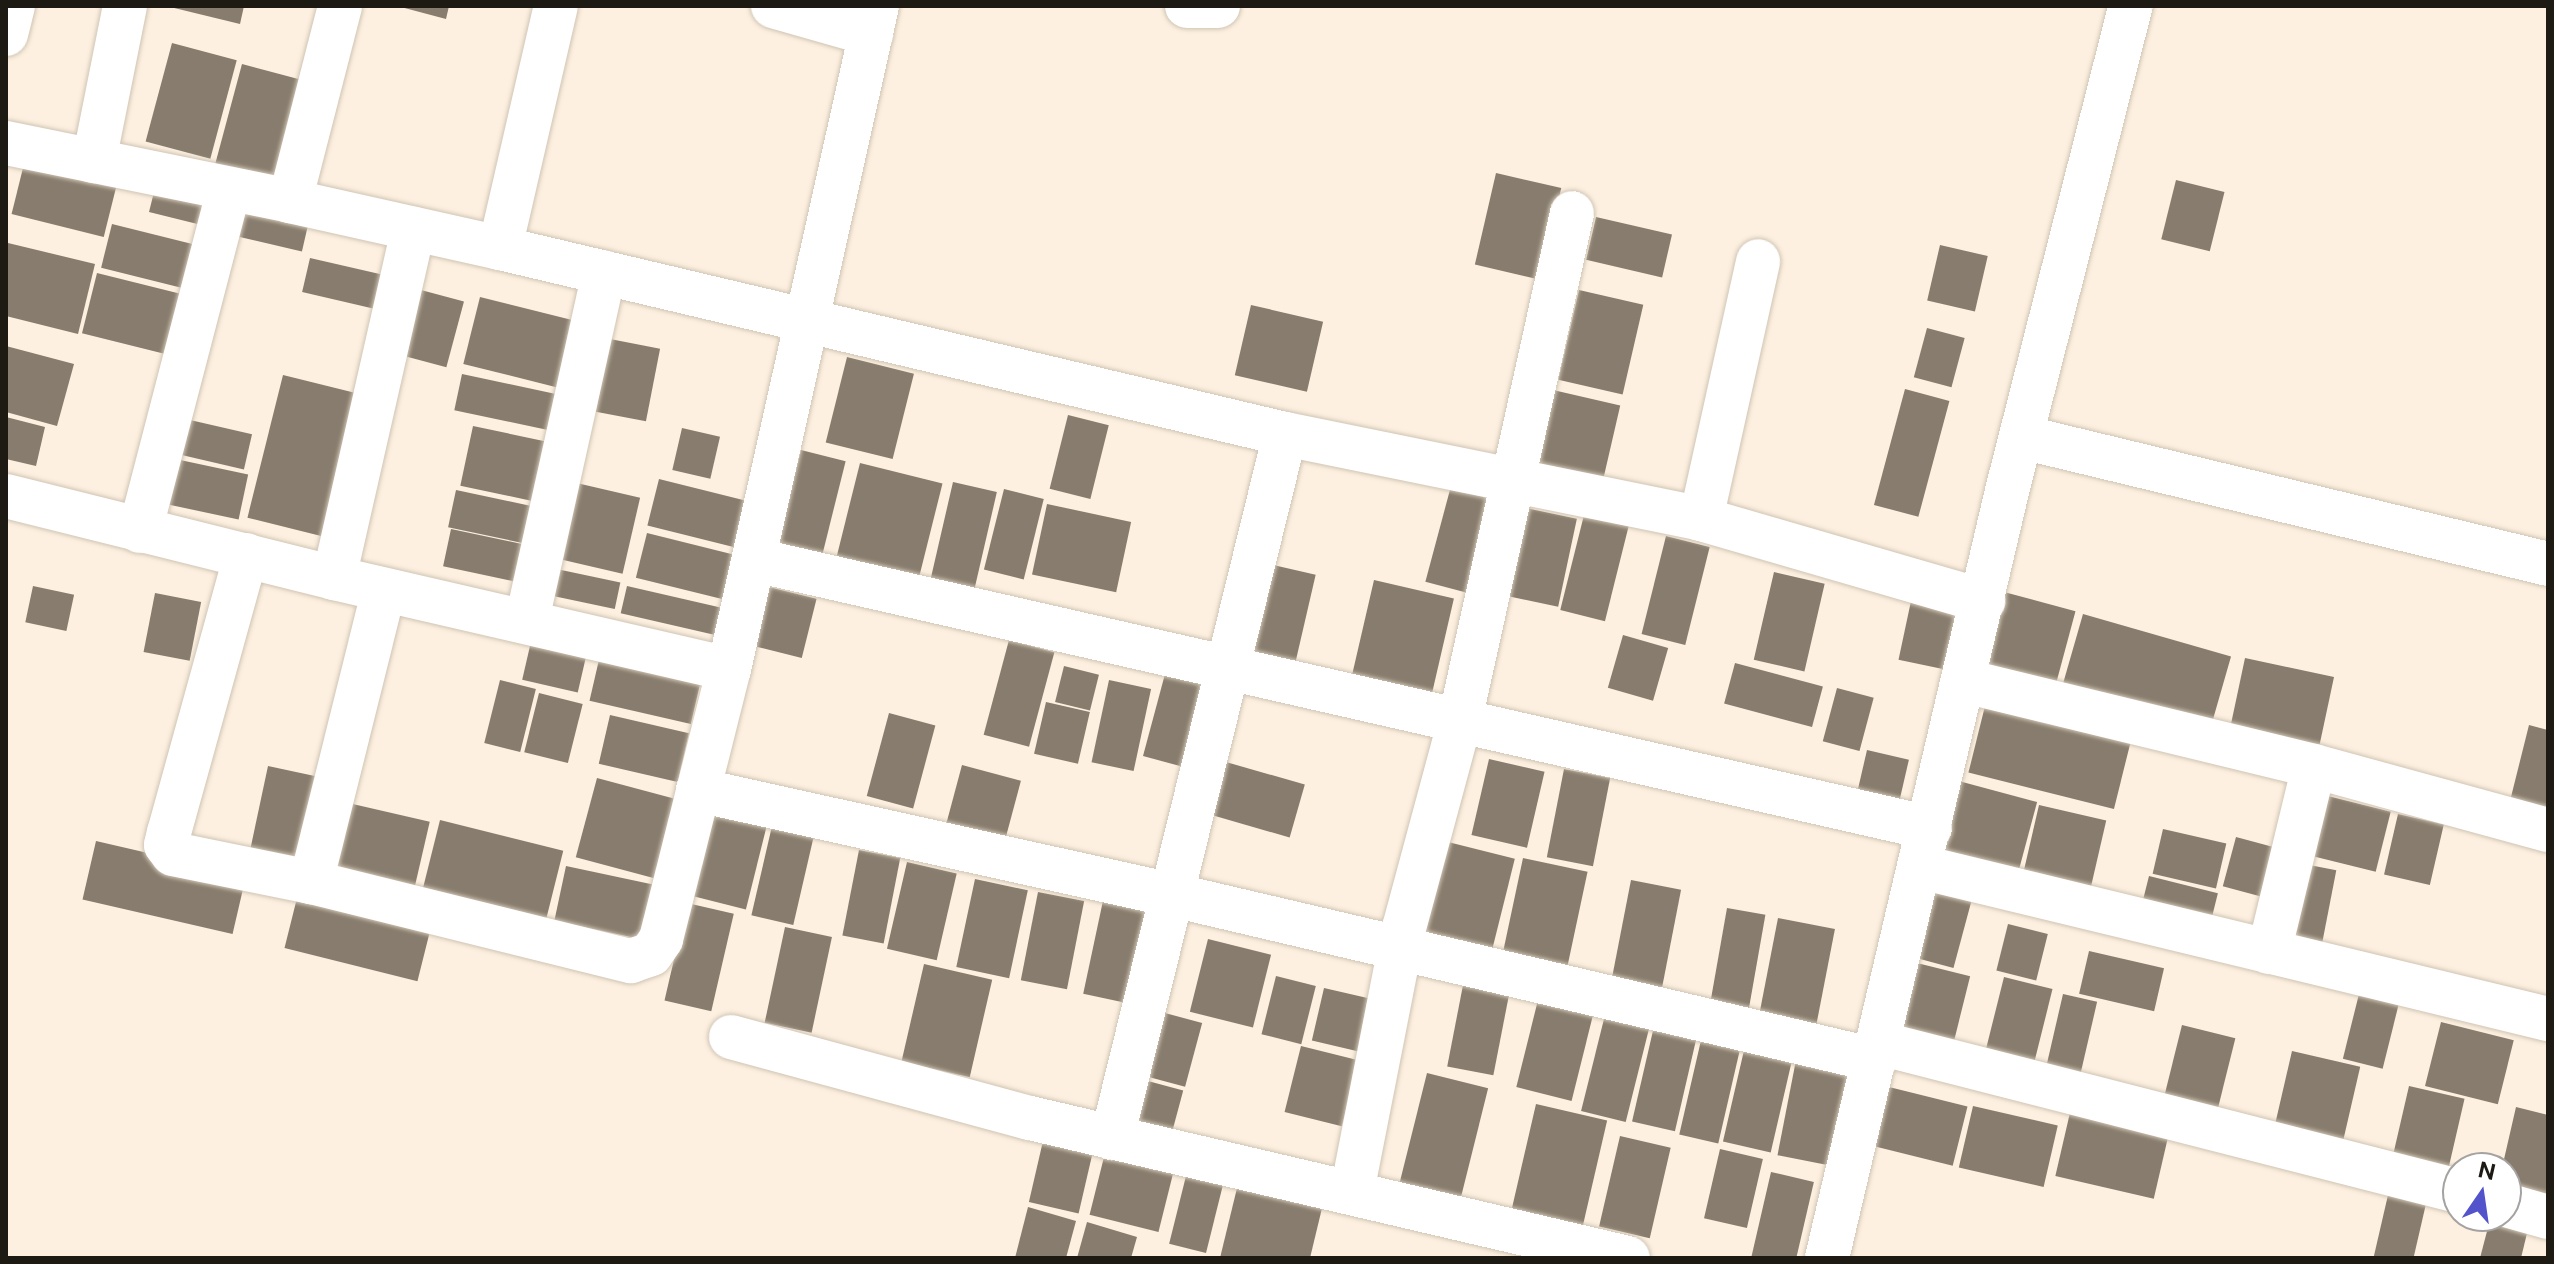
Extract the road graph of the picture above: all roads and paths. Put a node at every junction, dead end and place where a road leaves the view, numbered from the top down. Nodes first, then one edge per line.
1 (13, 6) edge
2 (125, 6) edge
3 (340, 6) edge
4 (556, 6) edge
5 (773, 6) edge
6 (1187, 6) edge
7 (1218, 6) edge
8 (2131, 6) edge
9 (874, 20) edge
10 (6, 34) edge
11 (8, 151) edge
12 (94, 161) junction
13 (229, 189) junction
14 (290, 201) junction
15 (1572, 213) dead end
16 (413, 229) junction
17 (500, 248) junction
18 (1758, 261) dead end
19 (604, 272) junction
20 (807, 319) junction
21 (1285, 434) junction
22 (2022, 437) junction
23 (1513, 483) junction
24 (6, 496) edge
25 (1701, 519) junction
26 (140, 531) junction
27 (246, 555) junction
28 (755, 560) junction
29 (2548, 564) edge
30 (334, 578) junction
31 (384, 590) junction
32 (1983, 601) junction
33 (527, 620) junction
34 (1229, 668) junction
35 (729, 669) junction
36 (1965, 681) junction
37 (1460, 720) junction
38 (2314, 766) junction
39 (698, 790) junction
40 (2548, 830) edge
41 (1926, 848) junction
42 (311, 882) junction
43 (1173, 895) junction
44 (1399, 949) junction
45 (2269, 952) junction
46 (2548, 1019) edge
47 (731, 1037) dead end
48 (1877, 1052) junction
49 (1112, 1138) junction
50 (2442, 1187) edge
51 (1352, 1192) junction
52 (2522, 1210) edge
53 (2548, 1217) edge
54 (1628, 1258) edge
55 (1827, 1258) edge

1 - 10 street
2 - 12 street
3 - 14 street
4 - 17 street
5 - 9 street
6 - 7 street
8 - 22 street
9 - 20 street
11 - 12 street
12 - 13 street
13 - 14 street
13 - 26 street
14 - 16 street
15 - 23 street
16 - 17 street
16 - 30 street
17 - 19 street
18 - 25 street
19 - 20 street
19 - 33 street
20 - 21 street
20 - 28 street
21 - 23 street
21 - 34 street
22 - 29 street
22 - 32 street
23 - 25 street
23 - 37 street
24 - 26 street
25 - 32 street
26 - 27 street
27 - 30 street
27 - 42 street
28 - 34 street
28 - 35 street
30 - 31 street
31 - 33 street
31 - 42 street
32 - 36 street
33 - 35 street
34 - 37 street
34 - 43 street
35 - 39 street
36 - 38 street
36 - 41 street
37 - 41 street
37 - 44 street
38 - 40 street
38 - 45 street
39 - 42 street
39 - 43 street
41 - 45 street
41 - 48 street
43 - 44 street
43 - 49 street
44 - 48 street
44 - 51 street
45 - 46 street
47 - 49 street
48 - 50 street
48 - 55 street
49 - 51 street
51 - 54 street
52 - 53 street

